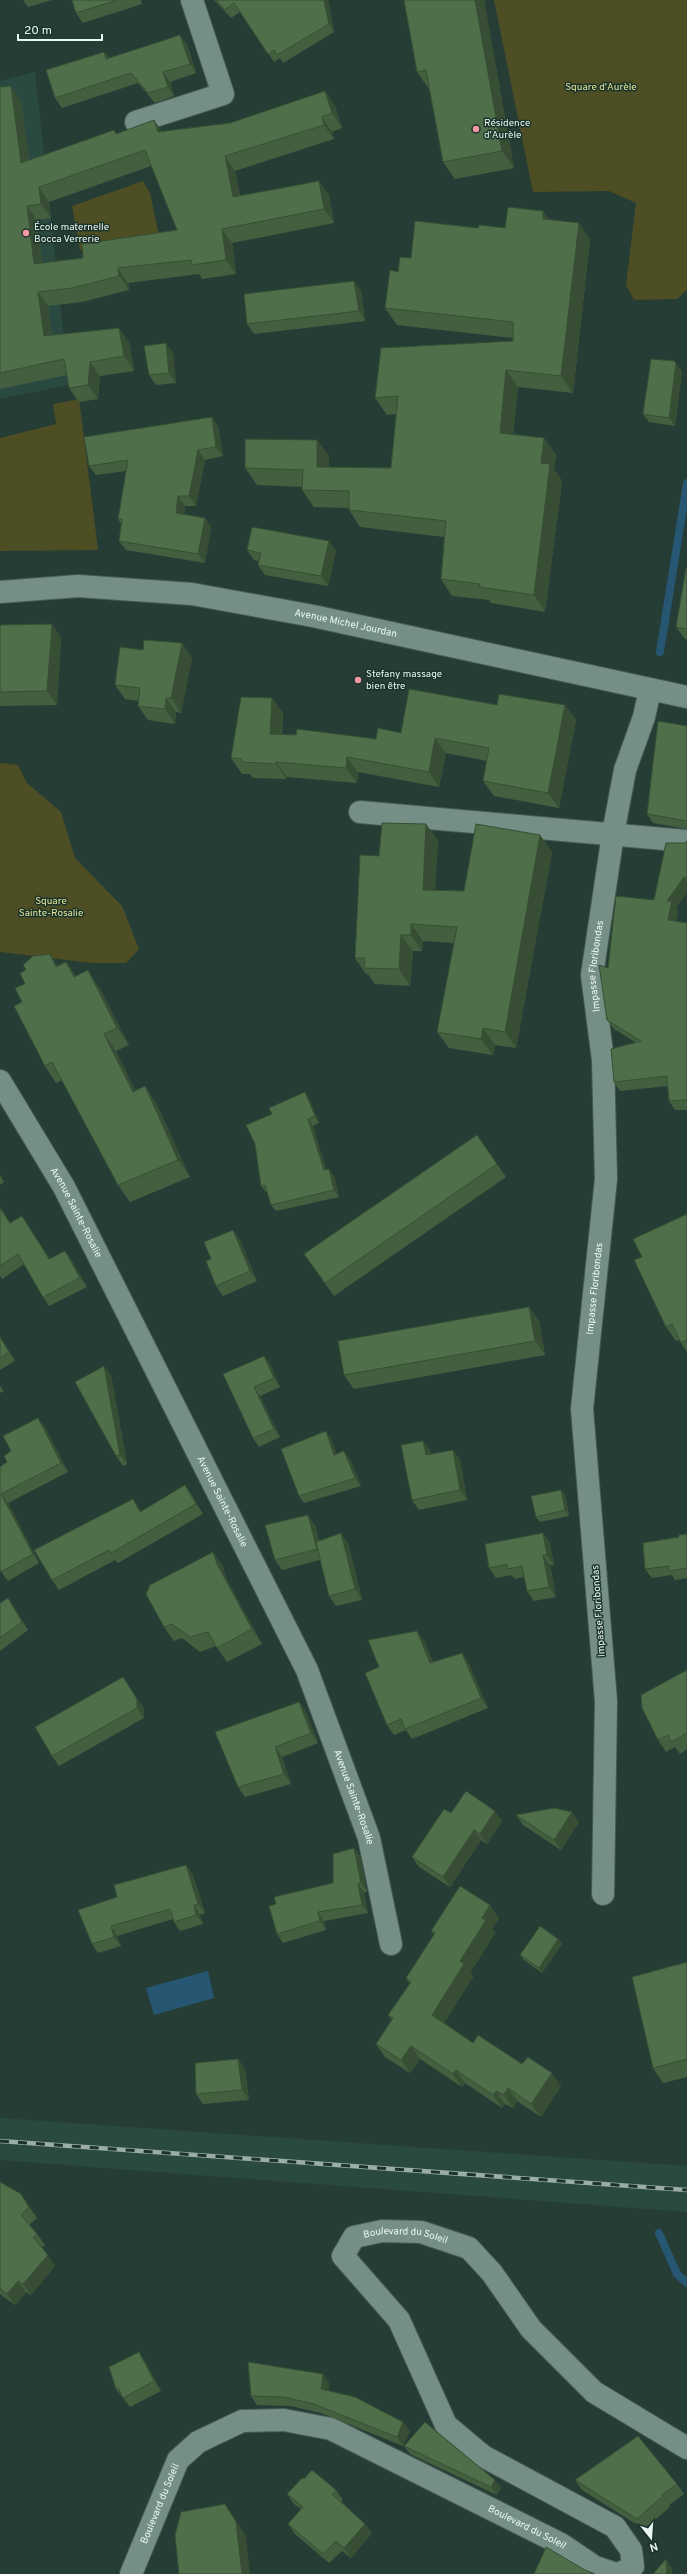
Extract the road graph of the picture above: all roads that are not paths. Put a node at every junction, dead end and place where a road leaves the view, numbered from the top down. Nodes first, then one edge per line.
1 (192, 0) edge
2 (136, 122) dead end
3 (0, 592) edge
4 (650, 690) junction
5 (687, 697) edge
6 (360, 812) dead end
7 (613, 834) junction
8 (687, 841) edge
9 (0, 1081) edge
10 (603, 1894) dead end
11 (391, 1944) dead end
12 (687, 2448) edge
13 (131, 2574) edge
14 (617, 2574) edge

1 - 2 street
3 - 4 street, Avenue Michel Jourdan
4 - 5 street, Avenue Michel Jourdan
4 - 7 street, Impasse Floribondas
6 - 7 street
7 - 8 street
7 - 10 street, Impasse Floribondas
9 - 11 street, Avenue Sainte-Rosalie
12 - 14 street, Boulevard du Soleil
13 - 14 street, Boulevard du Soleil

